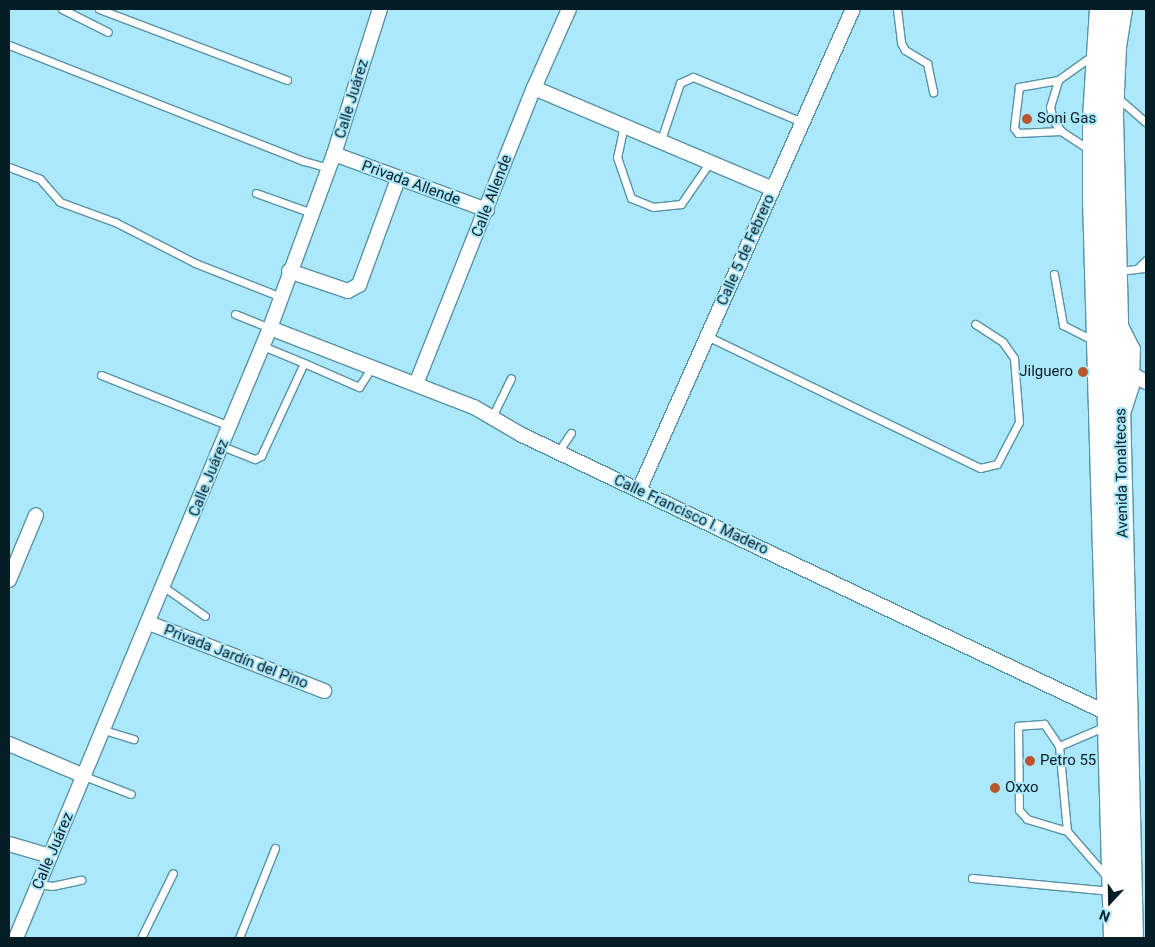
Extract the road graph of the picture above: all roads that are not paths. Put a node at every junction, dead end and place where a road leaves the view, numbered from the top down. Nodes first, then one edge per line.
1 (62, 9) edge
2 (99, 9) edge
3 (380, 9) edge
4 (569, 9) edge
5 (852, 9) edge
6 (897, 9) edge
7 (1102, 9) edge
8 (1121, 9) edge
9 (108, 32) dead end
10 (9, 45) edge
11 (1098, 52) junction
12 (287, 80) dead end
13 (1058, 80) junction
14 (534, 88) junction
15 (933, 92) dead end
16 (1113, 92) junction
17 (802, 122) junction
18 (1146, 122) edge
19 (624, 125) junction
20 (1061, 132) junction
21 (661, 140) junction
22 (1094, 152) junction
23 (334, 154) junction
24 (710, 162) junction
25 (9, 167) edge
26 (329, 168) junction
27 (398, 179) junction
28 (773, 189) junction
29 (256, 193) dead end
30 (487, 210) junction
31 (312, 213) junction
32 (1146, 260) edge
33 (1142, 268) edge
34 (289, 271) junction
35 (1116, 272) junction
36 (1054, 274) dead end
37 (281, 297) junction
38 (235, 314) dead end
39 (1118, 320) junction
40 (975, 324) dead end
41 (270, 328) junction
42 (707, 336) junction
43 (1098, 344) junction
44 (263, 346) junction
45 (304, 363) junction
46 (372, 367) junction
47 (1133, 374) junction
48 (101, 375) dead end
49 (511, 378) dead end
50 (1146, 382) edge
51 (416, 384) junction
52 (492, 417) junction
53 (1121, 420) junction
54 (230, 426) junction
55 (570, 433) dead end
56 (222, 446) junction
57 (558, 452) junction
58 (639, 490) junction
59 (36, 515) dead end
60 (9, 580) edge
61 (164, 587) junction
62 (205, 616) dead end
63 (149, 623) junction
64 (324, 691) dead end
65 (1109, 719) junction
66 (104, 730) junction
67 (134, 739) dead end
68 (9, 744) edge
69 (1059, 746) junction
70 (84, 776) junction
71 (131, 794) dead end
72 (1067, 831) junction
73 (9, 844) edge
74 (275, 848) dead end
75 (50, 856) junction
76 (173, 873) dead end
77 (972, 878) dead end
78 (81, 880) dead end
79 (39, 884) junction
80 (1114, 888) junction
81 (14, 935) edge
82 (141, 938) edge
83 (239, 938) edge
84 (1115, 938) edge
85 (1132, 938) edge

1 - 9 lane
2 - 12 lane
3 - 23 street, Calle Juárez
4 - 14 street, Calle Allende
5 - 17 street, Calle 5 de Febrero
6 - 15 lane
7 - 11 main road, Avenida Tonaltecas
8 - 16 main road, Avenida Tonaltecas
10 - 26 lane
11 - 13 lane
11 - 22 main road, Avenida Tonaltecas
13 - 20 lane
13 - 20 lane
14 - 19 street
14 - 30 street, Calle Allende
16 - 18 lane
16 - 35 main road, Avenida Tonaltecas
17 - 21 lane
17 - 28 street, Calle 5 de Febrero
19 - 21 street
19 - 24 lane
20 - 22 lane
21 - 24 street
22 - 43 main road, Avenida Tonaltecas
23 - 26 street, Calle Juárez
23 - 27 street, Privada Allende
24 - 28 street
25 - 37 lane
26 - 31 street, Calle Juárez
27 - 30 street, Privada Allende
27 - 34 street
28 - 42 street, Calle 5 de Febrero
29 - 31 lane
30 - 51 street, Calle Allende
31 - 34 street, Calle Juárez
32 - 33 lane
33 - 35 lane
34 - 37 street, Calle Juárez
35 - 39 main road, Avenida Tonaltecas
36 - 43 lane
37 - 41 street, Calle Juárez
38 - 41 lane
39 - 47 street
39 - 53 main road, Avenida Tonaltecas
40 - 42 lane
41 - 44 street, Calle Juárez
41 - 46 street, Calle Francisco I. Madero
42 - 58 street, Calle 5 de Febrero
43 - 65 main road, Avenida Tonaltecas
44 - 45 lane
44 - 54 street, Calle Juárez
45 - 46 lane
45 - 56 lane
46 - 51 street, Calle Francisco I. Madero
47 - 50 street
47 - 53 street
48 - 54 lane
49 - 52 lane
51 - 52 street, Calle Francisco I. Madero
52 - 57 street, Calle Francisco I. Madero
53 - 85 main road, Avenida Tonaltecas
54 - 56 street, Calle Juárez
55 - 57 lane
56 - 61 street, Calle Juárez
57 - 58 street, Calle Francisco I. Madero
58 - 65 street, Calle Francisco I. Madero
59 - 60 street
61 - 62 lane
61 - 63 street, Calle Juárez
63 - 64 street, Privada Jardín del Pino
63 - 66 street, Calle Juárez
65 - 69 lane
65 - 80 main road, Avenida Tonaltecas
66 - 67 lane
66 - 70 street, Calle Juárez
68 - 70 street
69 - 72 lane
69 - 72 lane
70 - 71 lane
70 - 75 street, Calle Juárez
72 - 80 lane
73 - 75 street
74 - 83 lane
75 - 79 street, Calle Juárez
76 - 82 lane
77 - 80 lane
78 - 79 lane
79 - 81 street, Calle Juárez
80 - 84 main road, Avenida Tonaltecas

